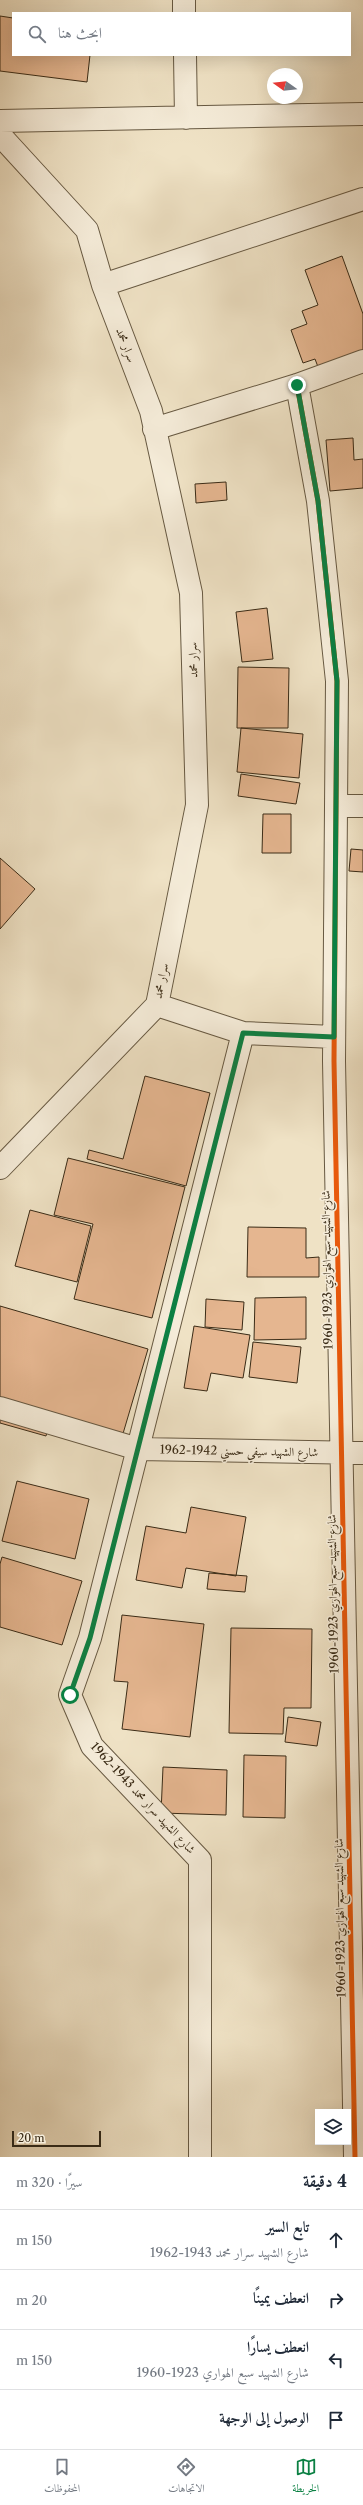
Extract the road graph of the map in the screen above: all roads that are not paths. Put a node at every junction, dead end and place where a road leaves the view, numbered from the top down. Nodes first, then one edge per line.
1 (184, 0) edge
2 (184, 12) edge
3 (185, 56) edge
4 (363, 114) edge
5 (186, 118) junction
6 (0, 121) edge
7 (0, 135) edge
8 (363, 199) edge
9 (103, 285) junction
10 (363, 361) edge
11 (297, 385) junction
12 (154, 429) junction
13 (336, 806) junction
14 (363, 806) edge
15 (156, 1005) junction
16 (243, 1033) junction
17 (334, 1037) junction
18 (0, 1168) edge
19 (0, 1408) edge
20 (138, 1449) junction
21 (363, 1453) edge
22 (340, 1454) junction
23 (200, 2157) edge
24 (355, 2157) edge

1 - 2 street
3 - 5 street
4 - 5 street
5 - 6 street
7 - 9 street, سرار محمد
8 - 9 street
9 - 12 street, سرار محمد
10 - 11 street
11 - 12 street
11 - 13 street, شارع الشهيد سبع الهواري 1923-1960
12 - 15 street, سرار محمد
13 - 14 street
13 - 17 street, شارع الشهيد سبع الهواري 1923-1960
15 - 16 street
15 - 18 street, سرار محمد
16 - 17 street
16 - 20 street, شارع الشهيد سرار محمد 1943-1962
17 - 22 street, شارع الشهيد سبع الهواري 1923-1960
19 - 20 street, شارع الشهيد سيفي حسني 1942-1962
20 - 22 street, شارع الشهيد سيفي حسني 1942-1962
20 - 23 street, شارع الشهيد سرار محمد 1943-1962
21 - 22 street, شارع الشهيد سيفي حسني 1942-1962
22 - 24 street, شارع الشهيد سبع الهواري 1923-1960

